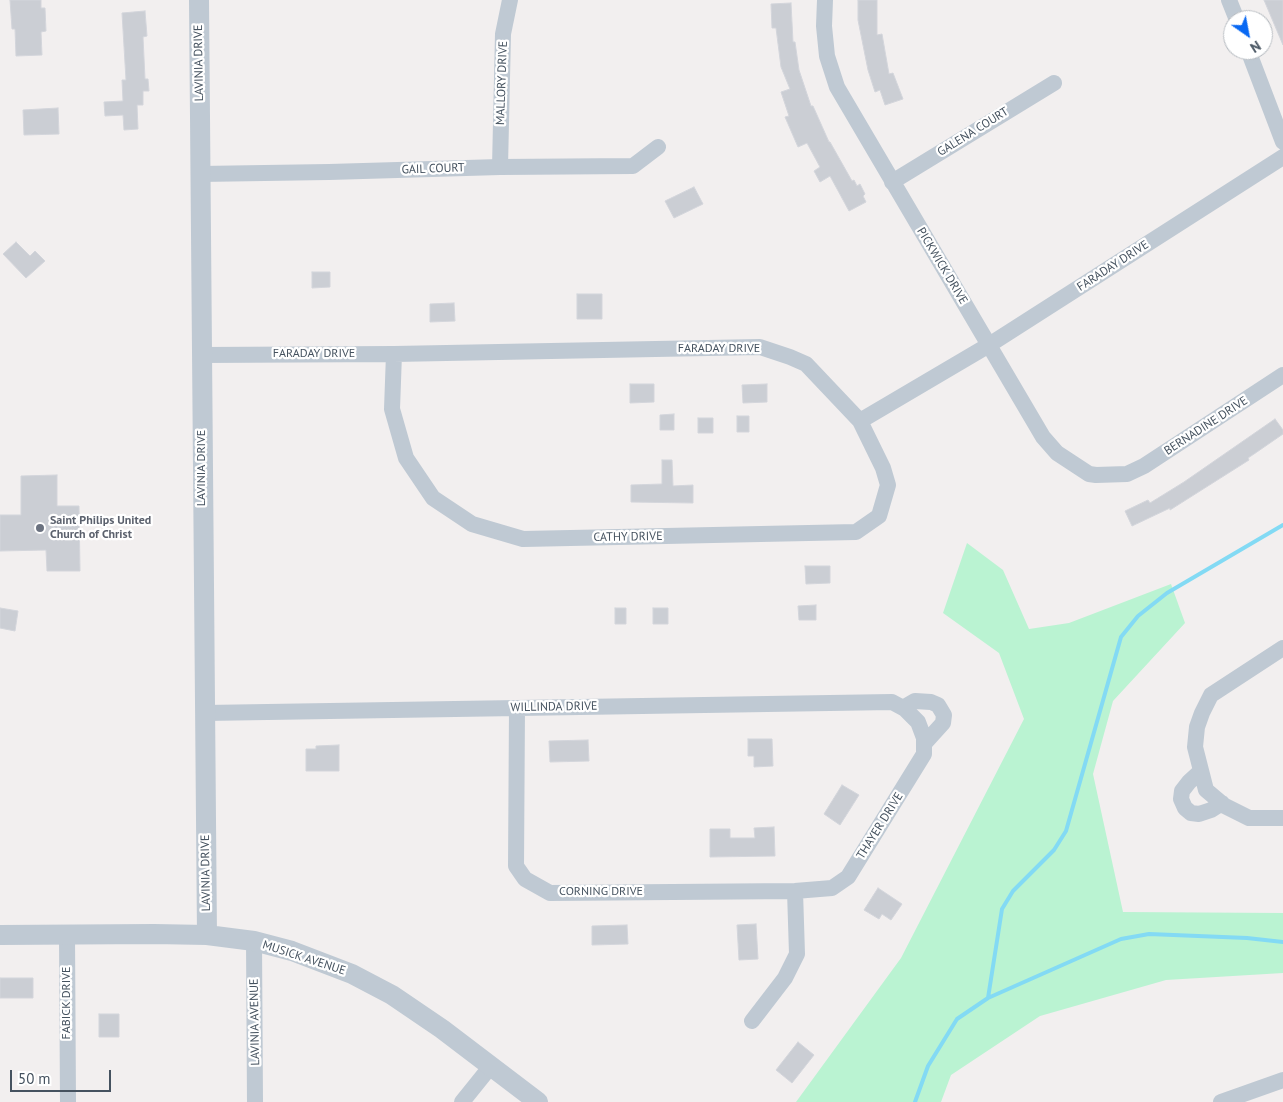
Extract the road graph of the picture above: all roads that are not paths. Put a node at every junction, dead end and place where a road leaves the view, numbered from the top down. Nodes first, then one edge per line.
1 (199, 0) edge
2 (510, 0) edge
3 (825, 0) edge
4 (1252, 60) edge
5 (1054, 82) dead end
6 (1283, 142) edge
7 (658, 146) dead end
8 (1283, 157) edge
9 (500, 167) junction
10 (200, 174) junction
11 (892, 182) junction
12 (989, 345) junction
13 (394, 354) junction
14 (202, 355) junction
15 (1283, 375) edge
16 (860, 421) junction
17 (1127, 474) joint
18 (1283, 648) edge
19 (517, 708) junction
20 (903, 708) junction
21 (205, 712) junction
22 (924, 744) junction
23 (1201, 771) junction
24 (1222, 803) junction
25 (1283, 818) edge
26 (795, 891) junction
27 (67, 935) junction
28 (207, 935) junction
29 (0, 936) edge
30 (254, 941) junction
31 (752, 1021) dead end
32 (491, 1066) junction
33 (1283, 1080) edge
34 (68, 1102) edge
35 (255, 1102) edge
36 (462, 1102) edge
37 (538, 1102) edge
38 (1221, 1102) edge

1 - 10 street, LAVINIA DRIVE
2 - 9 street, MALLORY DRIVE
3 - 11 street, PICKWICK DRIVE
4 - 6 street
5 - 11 street, GALENA COURT
7 - 9 street, GAIL COURT
8 - 12 street, FARADAY DRIVE
9 - 10 street, GAIL COURT
10 - 14 street, LAVINIA DRIVE
11 - 12 street, PICKWICK DRIVE
12 - 16 street, FARADAY DRIVE
12 - 17 street, PICKWICK DRIVE
13 - 14 street, FARADAY DRIVE
13 - 16 street, FARADAY DRIVE
13 - 16 street, CATHY DRIVE
14 - 21 street, LAVINIA DRIVE
15 - 17 street, BERNADINE DRIVE
18 - 23 street
19 - 20 street, WILLINDA DRIVE
19 - 21 street, WILLINDA DRIVE
19 - 26 street, CORNING DRIVE
20 - 22 street, WILLINDA DRIVE
20 - 22 street, WILLINDA DRIVE
21 - 28 street, LAVINIA DRIVE
22 - 26 street, THAYER DRIVE
23 - 24 street
23 - 24 street
24 - 25 street
26 - 31 street
27 - 28 street, MUSICK AVENUE
27 - 29 street, MUSICK AVENUE
27 - 34 street, FABICK DRIVE
28 - 30 street, MUSICK AVENUE
30 - 32 street, MUSICK AVENUE
30 - 35 street, LAVINIA AVENUE
32 - 36 street
32 - 37 street, MUSICK AVENUE
33 - 38 street

